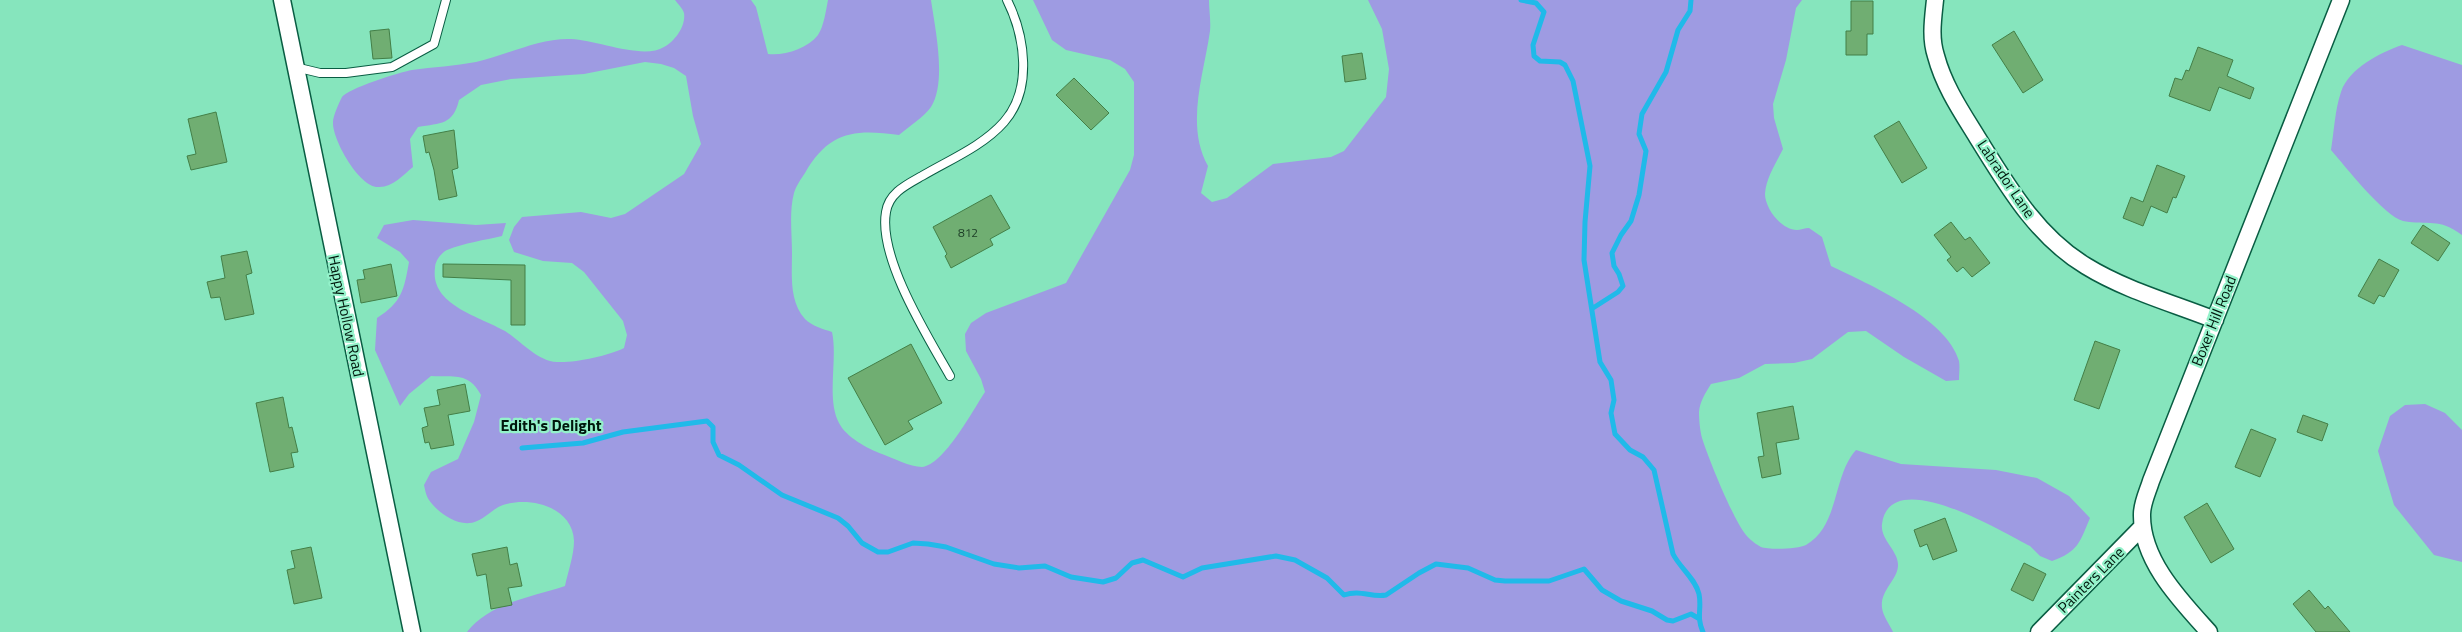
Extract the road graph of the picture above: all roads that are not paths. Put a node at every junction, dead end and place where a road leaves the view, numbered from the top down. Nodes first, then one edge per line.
1 (282, 0) edge
2 (446, 0) edge
3 (1007, 0) edge
4 (1935, 0) edge
5 (2341, 0) edge
6 (296, 67) junction
7 (2215, 320) junction
8 (950, 376) dead end
9 (2142, 527) junction
10 (412, 632) edge
11 (2039, 632) edge
12 (2209, 632) edge

1 - 6 street, Happy Hollow Road
2 - 6 lane
3 - 8 lane
4 - 7 street, Labrador Lane
5 - 7 street, Boxer Hill Road
6 - 10 street, Happy Hollow Road
7 - 9 street, Boxer Hill Road
9 - 11 street, Painters Lane
9 - 12 street, Boxer Hill Road

